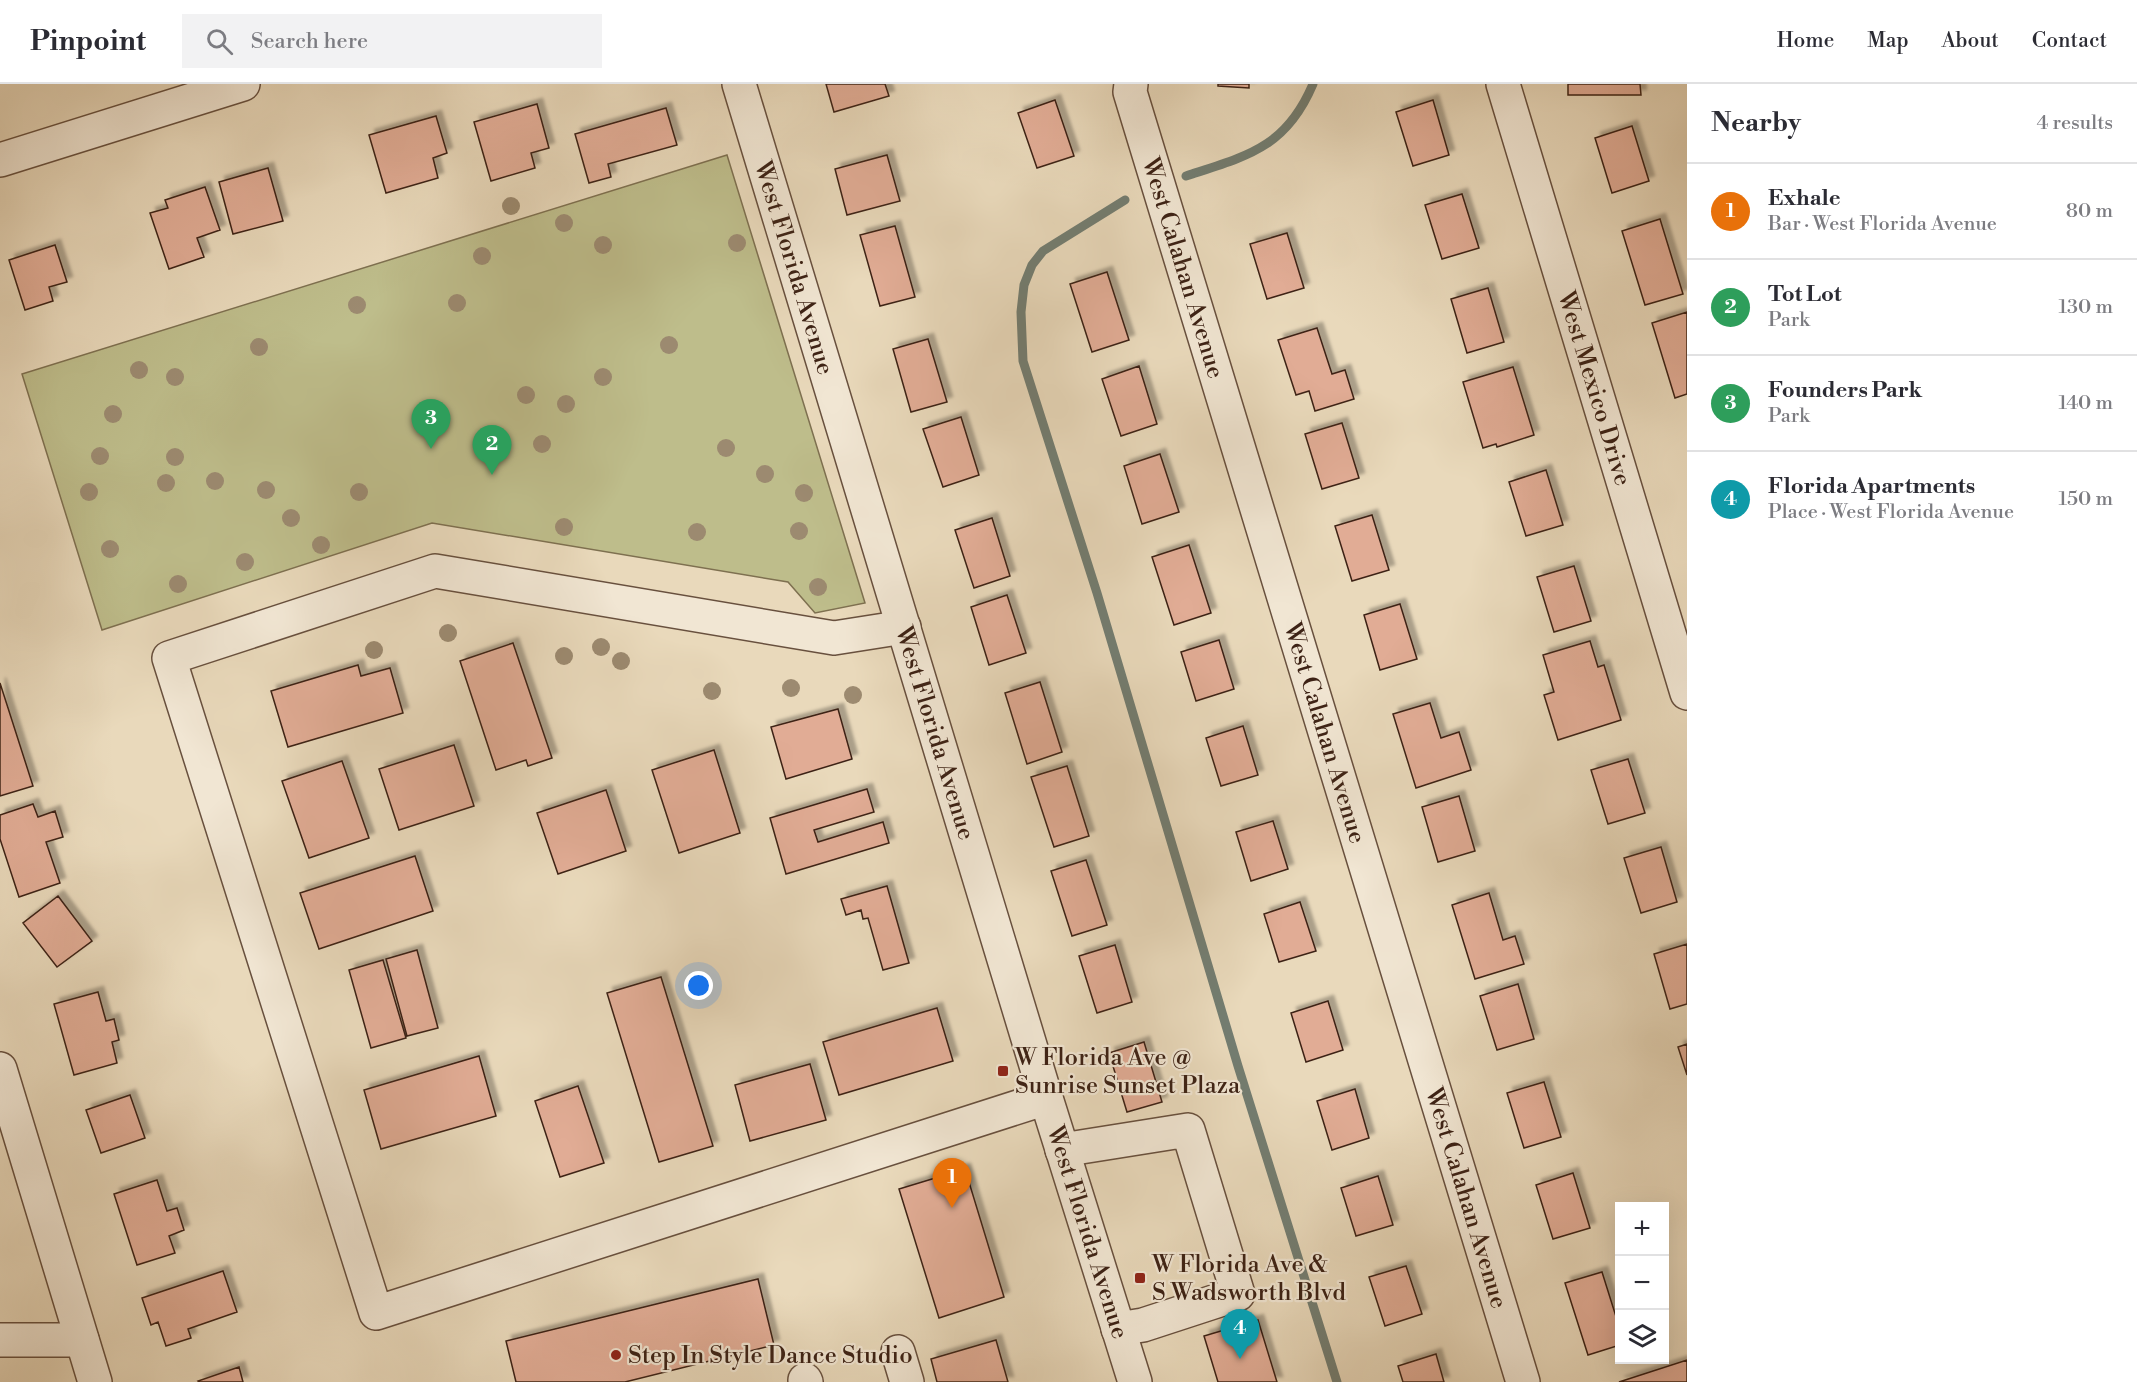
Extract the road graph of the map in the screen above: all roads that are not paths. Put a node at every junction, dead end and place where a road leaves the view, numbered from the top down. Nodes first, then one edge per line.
1 (243, 84) edge
2 (739, 84) edge
3 (1131, 84) edge
4 (1503, 84) edge
5 (0, 160) edge
6 (904, 627) junction
7 (1687, 693) edge
8 (0, 1069) edge
9 (1046, 1098) junction
10 (1062, 1149) junction
11 (1118, 1329) junction
12 (0, 1340) edge
13 (82, 1340) junction
14 (95, 1382) edge
15 (1135, 1382) edge
16 (1523, 1382) edge

1 - 5 street
2 - 6 street, West Florida Avenue
3 - 16 street, West Calahan Avenue
4 - 7 street, West Mexico Drive
6 - 9 street, West Florida Avenue
6 - 9 street
8 - 13 street
9 - 10 street, West Florida Avenue
10 - 11 street, West Florida Avenue
10 - 11 street
11 - 15 street, West Florida Avenue
12 - 13 street
13 - 14 street

